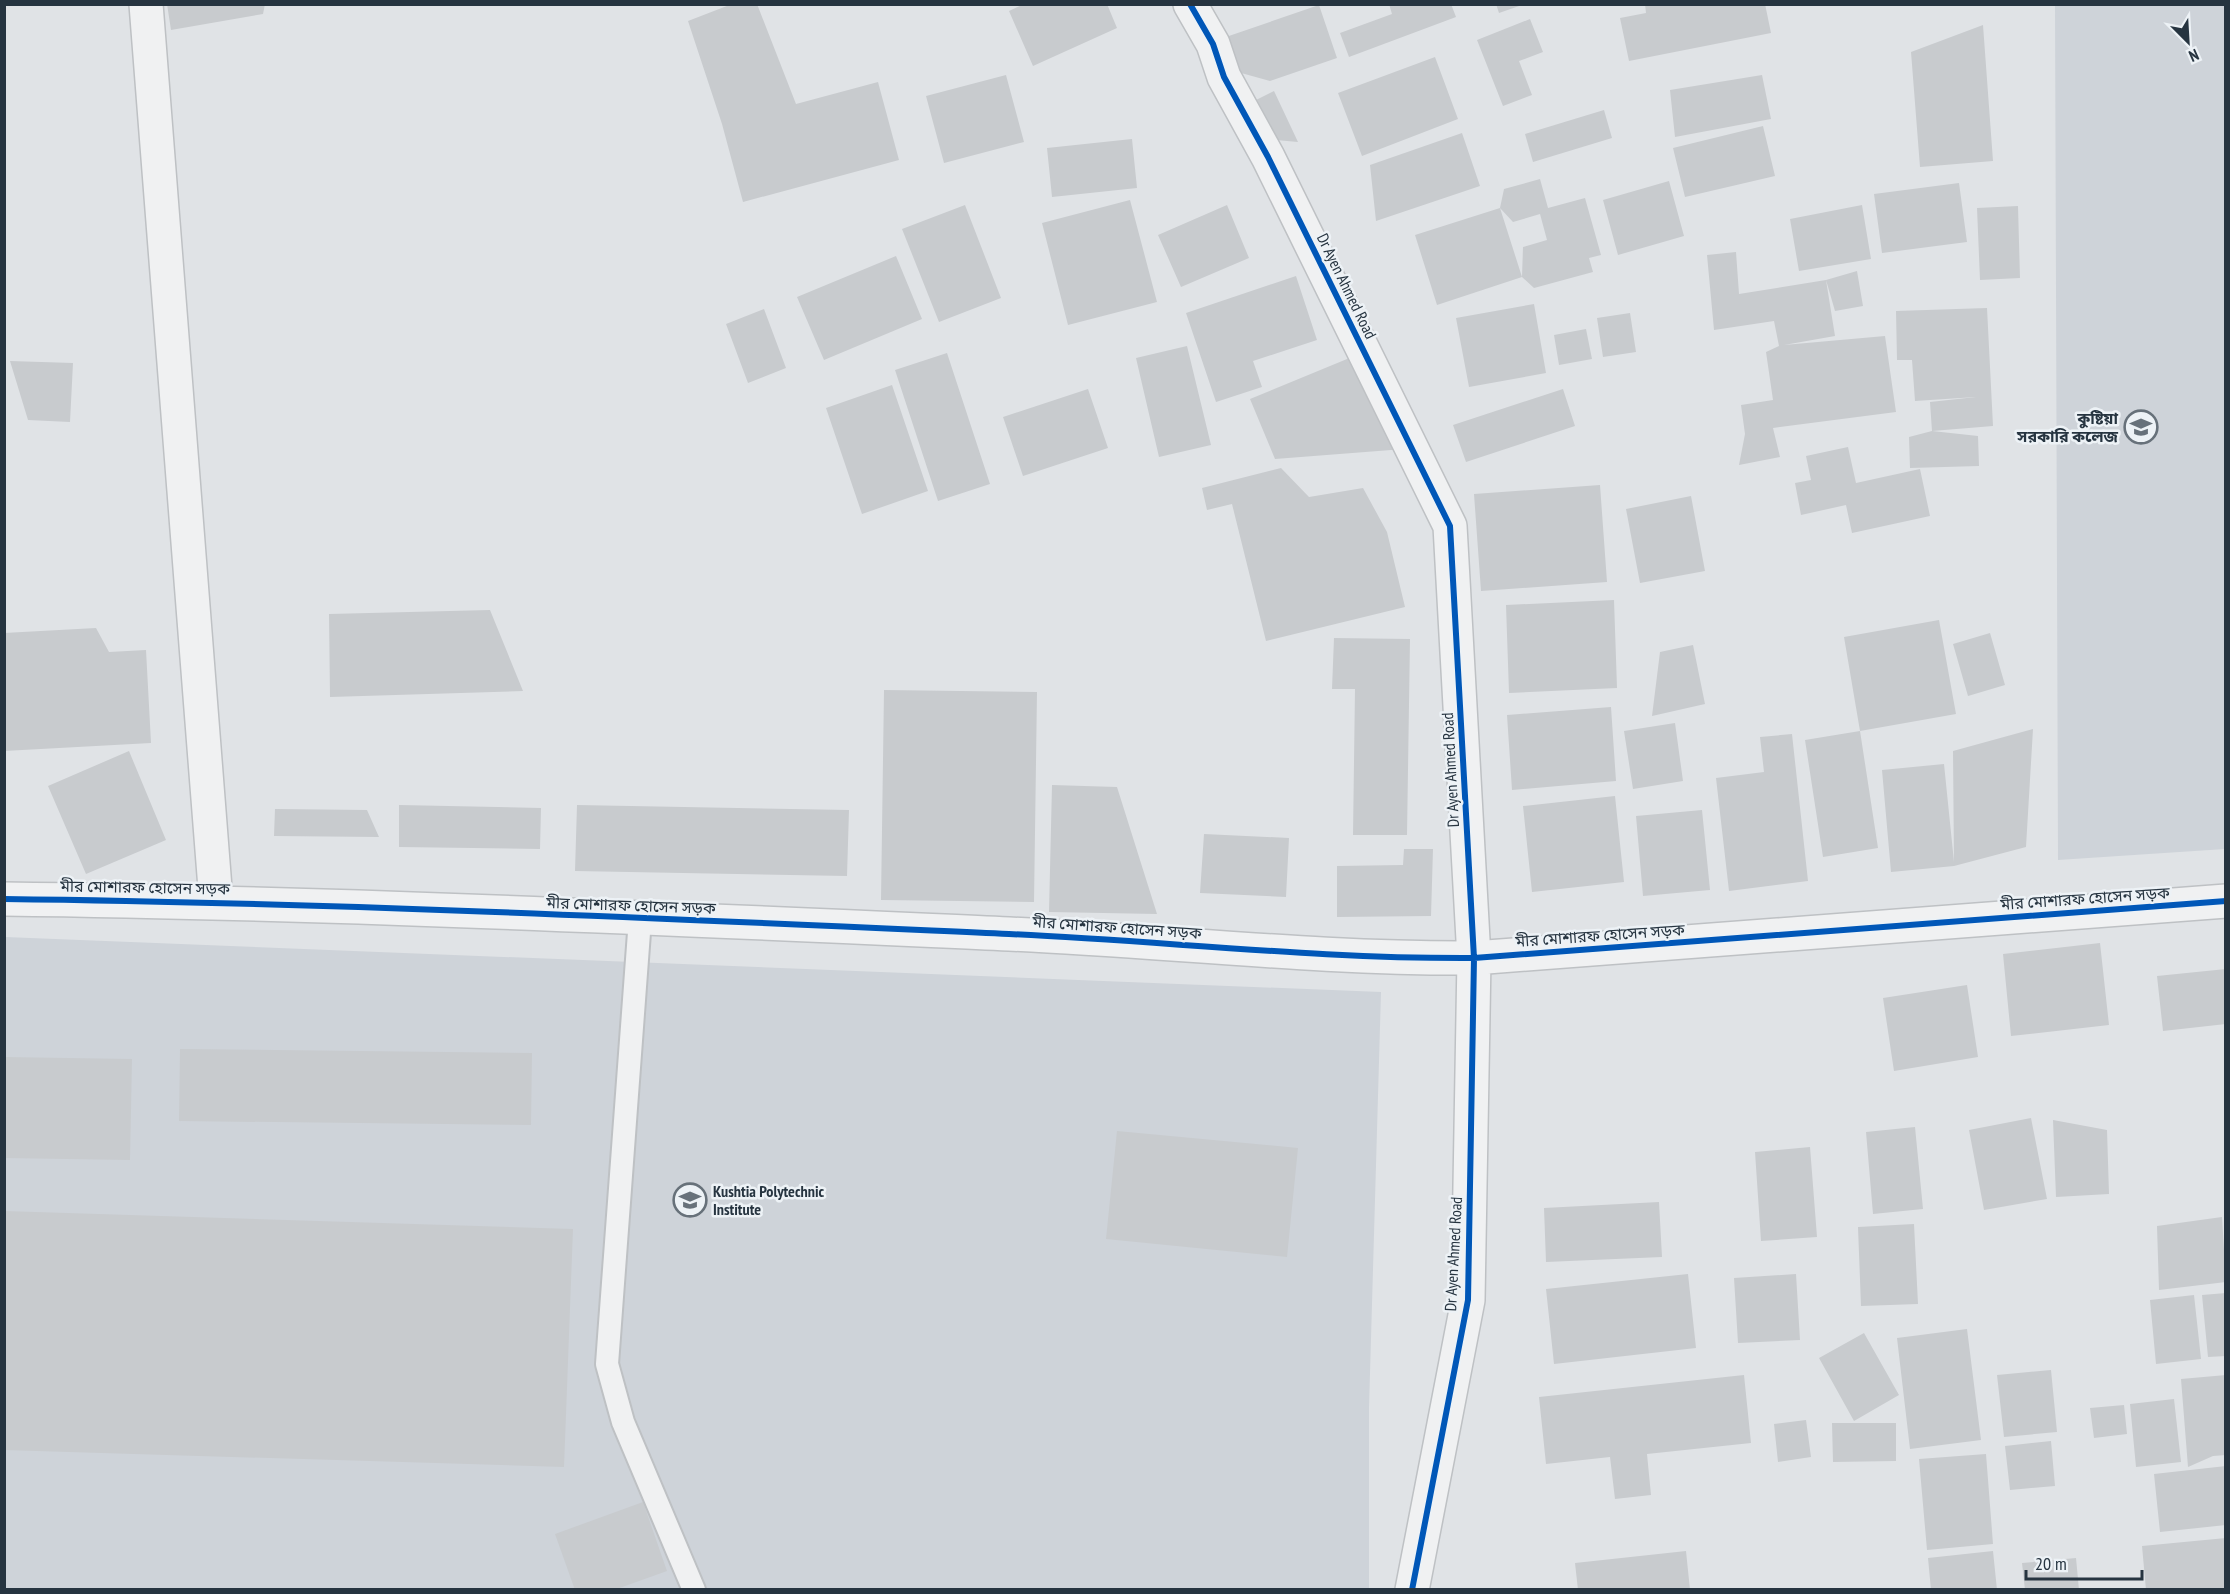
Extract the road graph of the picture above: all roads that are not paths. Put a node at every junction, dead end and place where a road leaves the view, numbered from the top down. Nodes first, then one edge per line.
1 (146, 4) edge
2 (1190, 4) edge
3 (4, 899) edge
4 (216, 901) junction
5 (2226, 901) edge
6 (640, 919) junction
7 (1474, 958) junction
8 (694, 1590) edge
9 (1412, 1590) edge

1 - 4 street
2 - 7 street, Dr Ayen Ahmed Road
3 - 4 street, মীর মোশারফ হোসেন সড়ক
4 - 6 street, মীর মোশারফ হোসেন সড়ক
5 - 7 street, মীর মোশারফ হোসেন সড়ক
6 - 7 street, মীর মোশারফ হোসেন সড়ক
6 - 8 lane
7 - 9 street, Dr Ayen Ahmed Road

